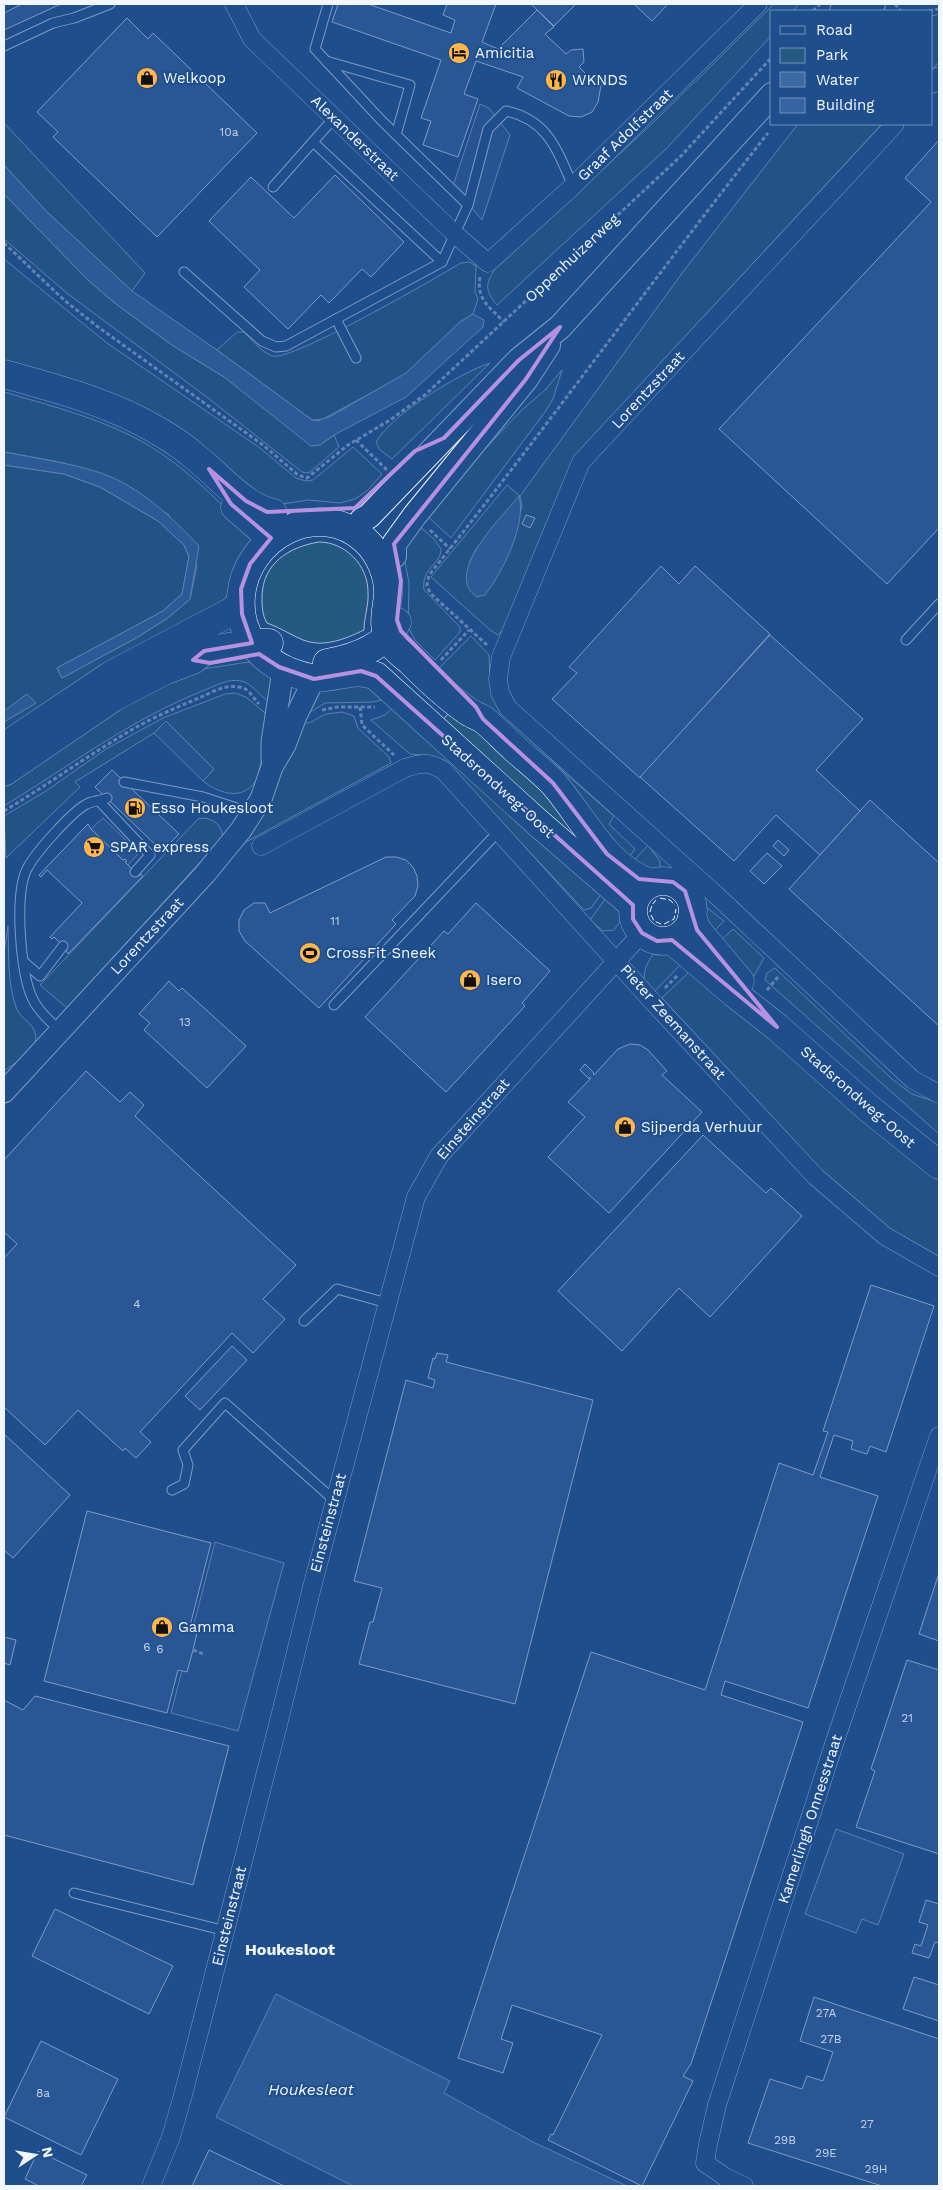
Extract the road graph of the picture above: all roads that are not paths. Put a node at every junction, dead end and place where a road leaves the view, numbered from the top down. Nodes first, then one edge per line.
1 (110, 4) edge
2 (234, 4) edge
3 (328, 4) edge
4 (749, 7) edge
5 (4, 46) edge
6 (325, 60) junction
7 (770, 97) edge
8 (334, 118) junction
9 (894, 125) edge
10 (396, 135) junction
11 (313, 142) junction
12 (573, 186) junction
13 (272, 187) dead end
14 (468, 205) junction
15 (456, 235) junction
16 (442, 262) junction
17 (488, 263) joint
18 (184, 272) dead end
19 (336, 319) junction
20 (560, 327) junction
21 (356, 358) dead end
22 (4, 374) edge
23 (351, 520) junction
24 (275, 524) junction
25 (394, 556) junction
26 (240, 603) junction
27 (939, 604) edge
28 (393, 628) junction
29 (906, 640) dead end
30 (264, 655) junction
31 (317, 671) junction
32 (4, 747) edge
33 (272, 767) junction
34 (4, 772) edge
35 (124, 782) dead end
36 (252, 813) junction
37 (499, 831) junction
38 (260, 846) dead end
39 (135, 872) dead end
40 (650, 883) junction
41 (633, 905) junction
42 (692, 917) junction
43 (642, 933) junction
44 (672, 940) junction
45 (63, 946) dead end
46 (617, 960) junction
47 (24, 962) junction
48 (334, 1005) dead end
49 (777, 1027) junction
50 (60, 1030) junction
51 (4, 1092) edge
52 (939, 1094) edge
53 (939, 1165) edge
54 (939, 1267) edge
55 (387, 1303) junction
56 (304, 1322) dead end
57 (939, 1436) edge
58 (172, 1490) dead end
59 (334, 1500) junction
60 (74, 1893) dead end
61 (226, 1931) junction
62 (152, 2186) edge
63 (744, 2186) edge

1 - 5 lane
2 - 8 street, Alexanderstraat
3 - 6 lane
4 - 12 street, Graaf Adolfstraat
6 - 10 lane
6 - 10 lane
7 - 20 main road
8 - 11 lane
8 - 15 street, Alexanderstraat
9 - 52 street, Lorentzstraat
10 - 14 lane
11 - 13 lane
11 - 16 lane
12 - 14 lane
12 - 17 street, Graaf Adolfstraat
14 - 15 lane
15 - 16 lane
15 - 17 street, Alexanderstraat
16 - 19 lane
18 - 19 lane
19 - 21 lane
20 - 23 main road
20 - 25 main road
22 - 24 main road
23 - 24 main road
23 - 25 main road
23 - 28 main road
24 - 26 main road
25 - 28 main road
26 - 30 main road
26 - 32 main road
27 - 29 lane
28 - 31 main road
28 - 40 main road, Stadsrondweg-Oost
30 - 31 main road
30 - 31 main road
30 - 33 street, Lorentzstraat
30 - 34 main road
31 - 33 street, Lorentzstraat
31 - 41 main road, Stadsrondweg-Oost
33 - 36 street, Lorentzstraat
35 - 36 lane
36 - 50 street, Lorentzstraat
37 - 38 street, Pieter Zeemanstraat
37 - 46 street, Pieter Zeemanstraat
37 - 48 lane
39 - 47 lane
40 - 41 main road
40 - 42 main road
41 - 43 main road
42 - 44 main road
42 - 49 main road, Stadsrondweg-Oost
43 - 44 main road
43 - 46 street, Einsteinstraat
44 - 49 main road, Stadsrondweg-Oost
45 - 47 lane
46 - 54 street, Pieter Zeemanstraat
46 - 55 street, Einsteinstraat
47 - 50 lane
49 - 53 main road, Stadsrondweg-Oost
50 - 51 street, Lorentzstraat
55 - 56 lane
55 - 59 street, Einsteinstraat
57 - 63 street, Kamerlingh Onnesstraat
58 - 59 lane
59 - 61 street, Einsteinstraat
60 - 61 lane
61 - 62 street, Einsteinstraat

